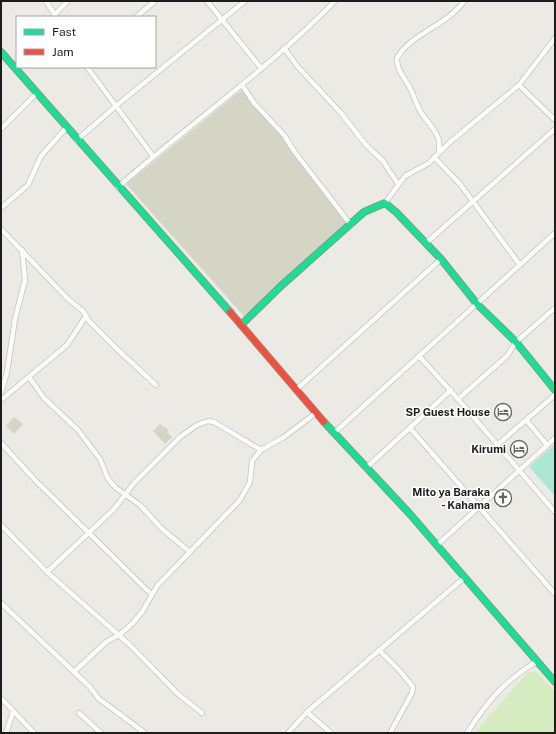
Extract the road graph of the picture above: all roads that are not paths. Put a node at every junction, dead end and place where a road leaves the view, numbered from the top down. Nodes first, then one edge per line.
1 (46, 1) edge
2 (68, 1) edge
3 (155, 1) edge
4 (207, 1) edge
5 (245, 1) edge
6 (335, 1) edge
7 (464, 1) edge
8 (55, 16) edge
9 (137, 16) edge
10 (223, 20) junction
11 (555, 38) edge
12 (284, 48) junction
13 (1, 52) edge
14 (89, 68) edge
15 (261, 68) junction
16 (242, 85) junction
17 (519, 85) junction
18 (37, 93) junction
19 (117, 105) junction
20 (555, 120) edge
21 (67, 127) junction
22 (555, 128) edge
23 (1, 129) edge
24 (77, 140) junction
25 (439, 152) junction
26 (153, 156) junction
27 (434, 157) junction
28 (398, 184) junction
29 (118, 187) junction
30 (473, 201) junction
31 (384, 203) junction
32 (1, 208) edge
33 (351, 225) junction
34 (1, 229) edge
35 (555, 233) edge
36 (426, 243) junction
37 (22, 250) junction
38 (441, 259) junction
39 (520, 265) junction
40 (477, 304) junction
41 (555, 308) edge
42 (86, 316) junction
43 (241, 325) junction
44 (516, 342) junction
45 (418, 356) junction
46 (29, 378) junction
47 (156, 385) dead end
48 (297, 389) junction
49 (451, 390) junction
50 (555, 390) edge
51 (1, 393) edge
52 (555, 395) edge
53 (458, 399) junction
54 (1, 400) edge
55 (316, 413) junction
56 (527, 421) junction
57 (410, 428) junction
58 (334, 433) junction
59 (555, 438) edge
60 (1, 443) edge
61 (497, 445) junction
62 (547, 445) junction
63 (261, 450) junction
64 (366, 468) junction
65 (518, 470) junction
66 (124, 494) junction
67 (480, 508) junction
68 (555, 512) edge
69 (1, 525) edge
70 (89, 532) junction
71 (437, 545) junction
72 (190, 552) junction
73 (47, 572) junction
74 (464, 578) junction
75 (151, 594) junction
76 (555, 594) edge
77 (1, 603) edge
78 (119, 635) junction
79 (379, 650) junction
80 (536, 662) junction
81 (74, 672) junction
82 (555, 682) edge
83 (1, 698) edge
84 (13, 712) junction
85 (307, 712) junction
86 (79, 713) dead end
87 (202, 713) dead end
88 (6, 733) edge
89 (34, 733) edge
90 (101, 733) edge
91 (145, 733) edge
92 (288, 733) edge
93 (331, 733) edge
94 (390, 733) edge
95 (467, 733) edge

1 - 8 street
2 - 8 street
3 - 9 street
4 - 10 street
5 - 10 street
6 - 12 street
7 - 25 street
10 - 15 street
10 - 19 street
11 - 17 street
12 - 15 street
12 - 28 street
13 - 18 street
14 - 19 street
15 - 16 street
16 - 26 street
16 - 33 street
17 - 20 street
17 - 25 street
18 - 21 street
18 - 23 street
19 - 24 street
19 - 26 street
21 - 24 street
21 - 32 street
22 - 30 street
24 - 29 street
25 - 27 street
26 - 29 street
27 - 28 street
27 - 30 street
28 - 31 street
29 - 43 street
30 - 36 street
30 - 39 street
31 - 33 street
31 - 36 street
33 - 43 street
34 - 37 street
35 - 39 street
36 - 38 street
37 - 42 street
37 - 51 street
38 - 40 street
38 - 48 street
39 - 40 street
40 - 44 street
40 - 45 street
41 - 44 street
42 - 46 street
42 - 47 street
43 - 48 street
44 - 50 street
44 - 53 street
45 - 49 street
45 - 58 street
46 - 54 street
46 - 66 street
48 - 55 street
49 - 53 street
49 - 57 street
52 - 56 street
53 - 61 street
55 - 58 street
55 - 63 street
56 - 61 street
56 - 62 street
57 - 64 street
57 - 67 street
58 - 64 street
59 - 62 street
60 - 70 street
61 - 65 street
62 - 65 street
63 - 66 street
63 - 72 street
64 - 71 street
65 - 67 street
65 - 68 street
66 - 70 street
66 - 72 street
67 - 71 street
67 - 76 street
69 - 73 street
70 - 73 street
70 - 75 street
71 - 74 street
72 - 75 street
73 - 78 street
74 - 79 street
74 - 80 street
75 - 78 street
77 - 81 street
78 - 81 street
78 - 87 street
79 - 85 street
79 - 94 street
80 - 82 street
80 - 95 street
81 - 91 street
83 - 84 street
84 - 88 street
84 - 89 street
85 - 92 street
85 - 93 street
86 - 90 street

